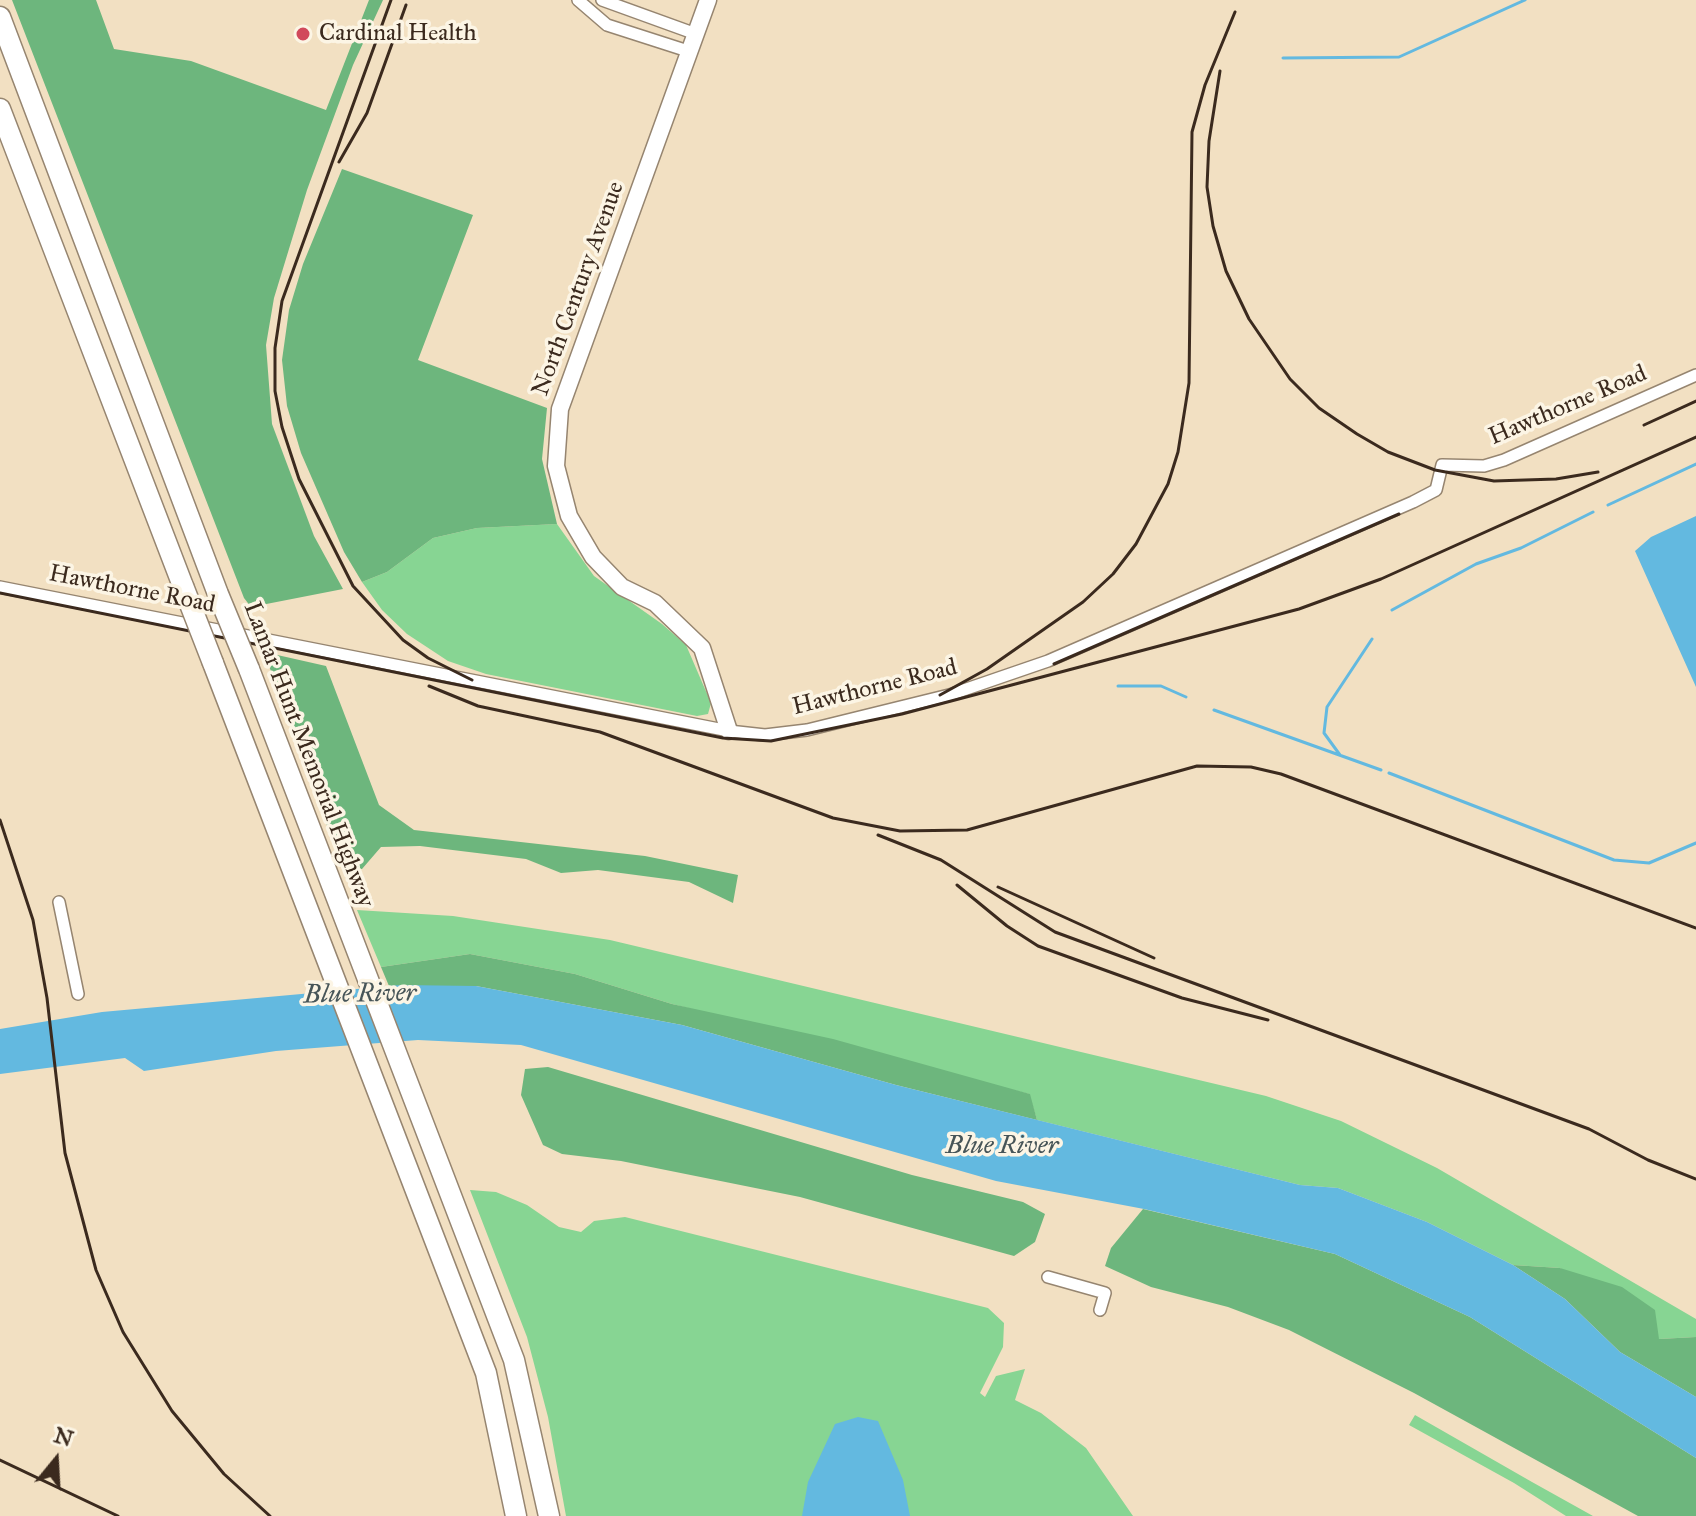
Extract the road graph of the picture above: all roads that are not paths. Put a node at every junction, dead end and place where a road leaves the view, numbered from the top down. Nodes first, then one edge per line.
1 (602, 0) edge
2 (708, 0) edge
3 (583, 1) edge
4 (0, 17) edge
5 (696, 34) junction
6 (691, 52) junction
7 (0, 109) edge
8 (1696, 375) edge
9 (0, 587) edge
10 (729, 731) junction
11 (59, 902) dead end
12 (78, 994) dead end
13 (1048, 1277) dead end
14 (1100, 1310) dead end
15 (516, 1516) edge
16 (549, 1516) edge

1 - 5 street
2 - 5 street, North Century Avenue
3 - 6 street
4 - 16 highway, Lamar Hunt Memorial Highway, bridge
5 - 6 street, North Century Avenue
6 - 10 street, North Century Avenue
7 - 15 highway, bridge
8 - 10 street, Hawthorne Road
9 - 10 street, Hawthorne Road
11 - 12 street
13 - 14 street

